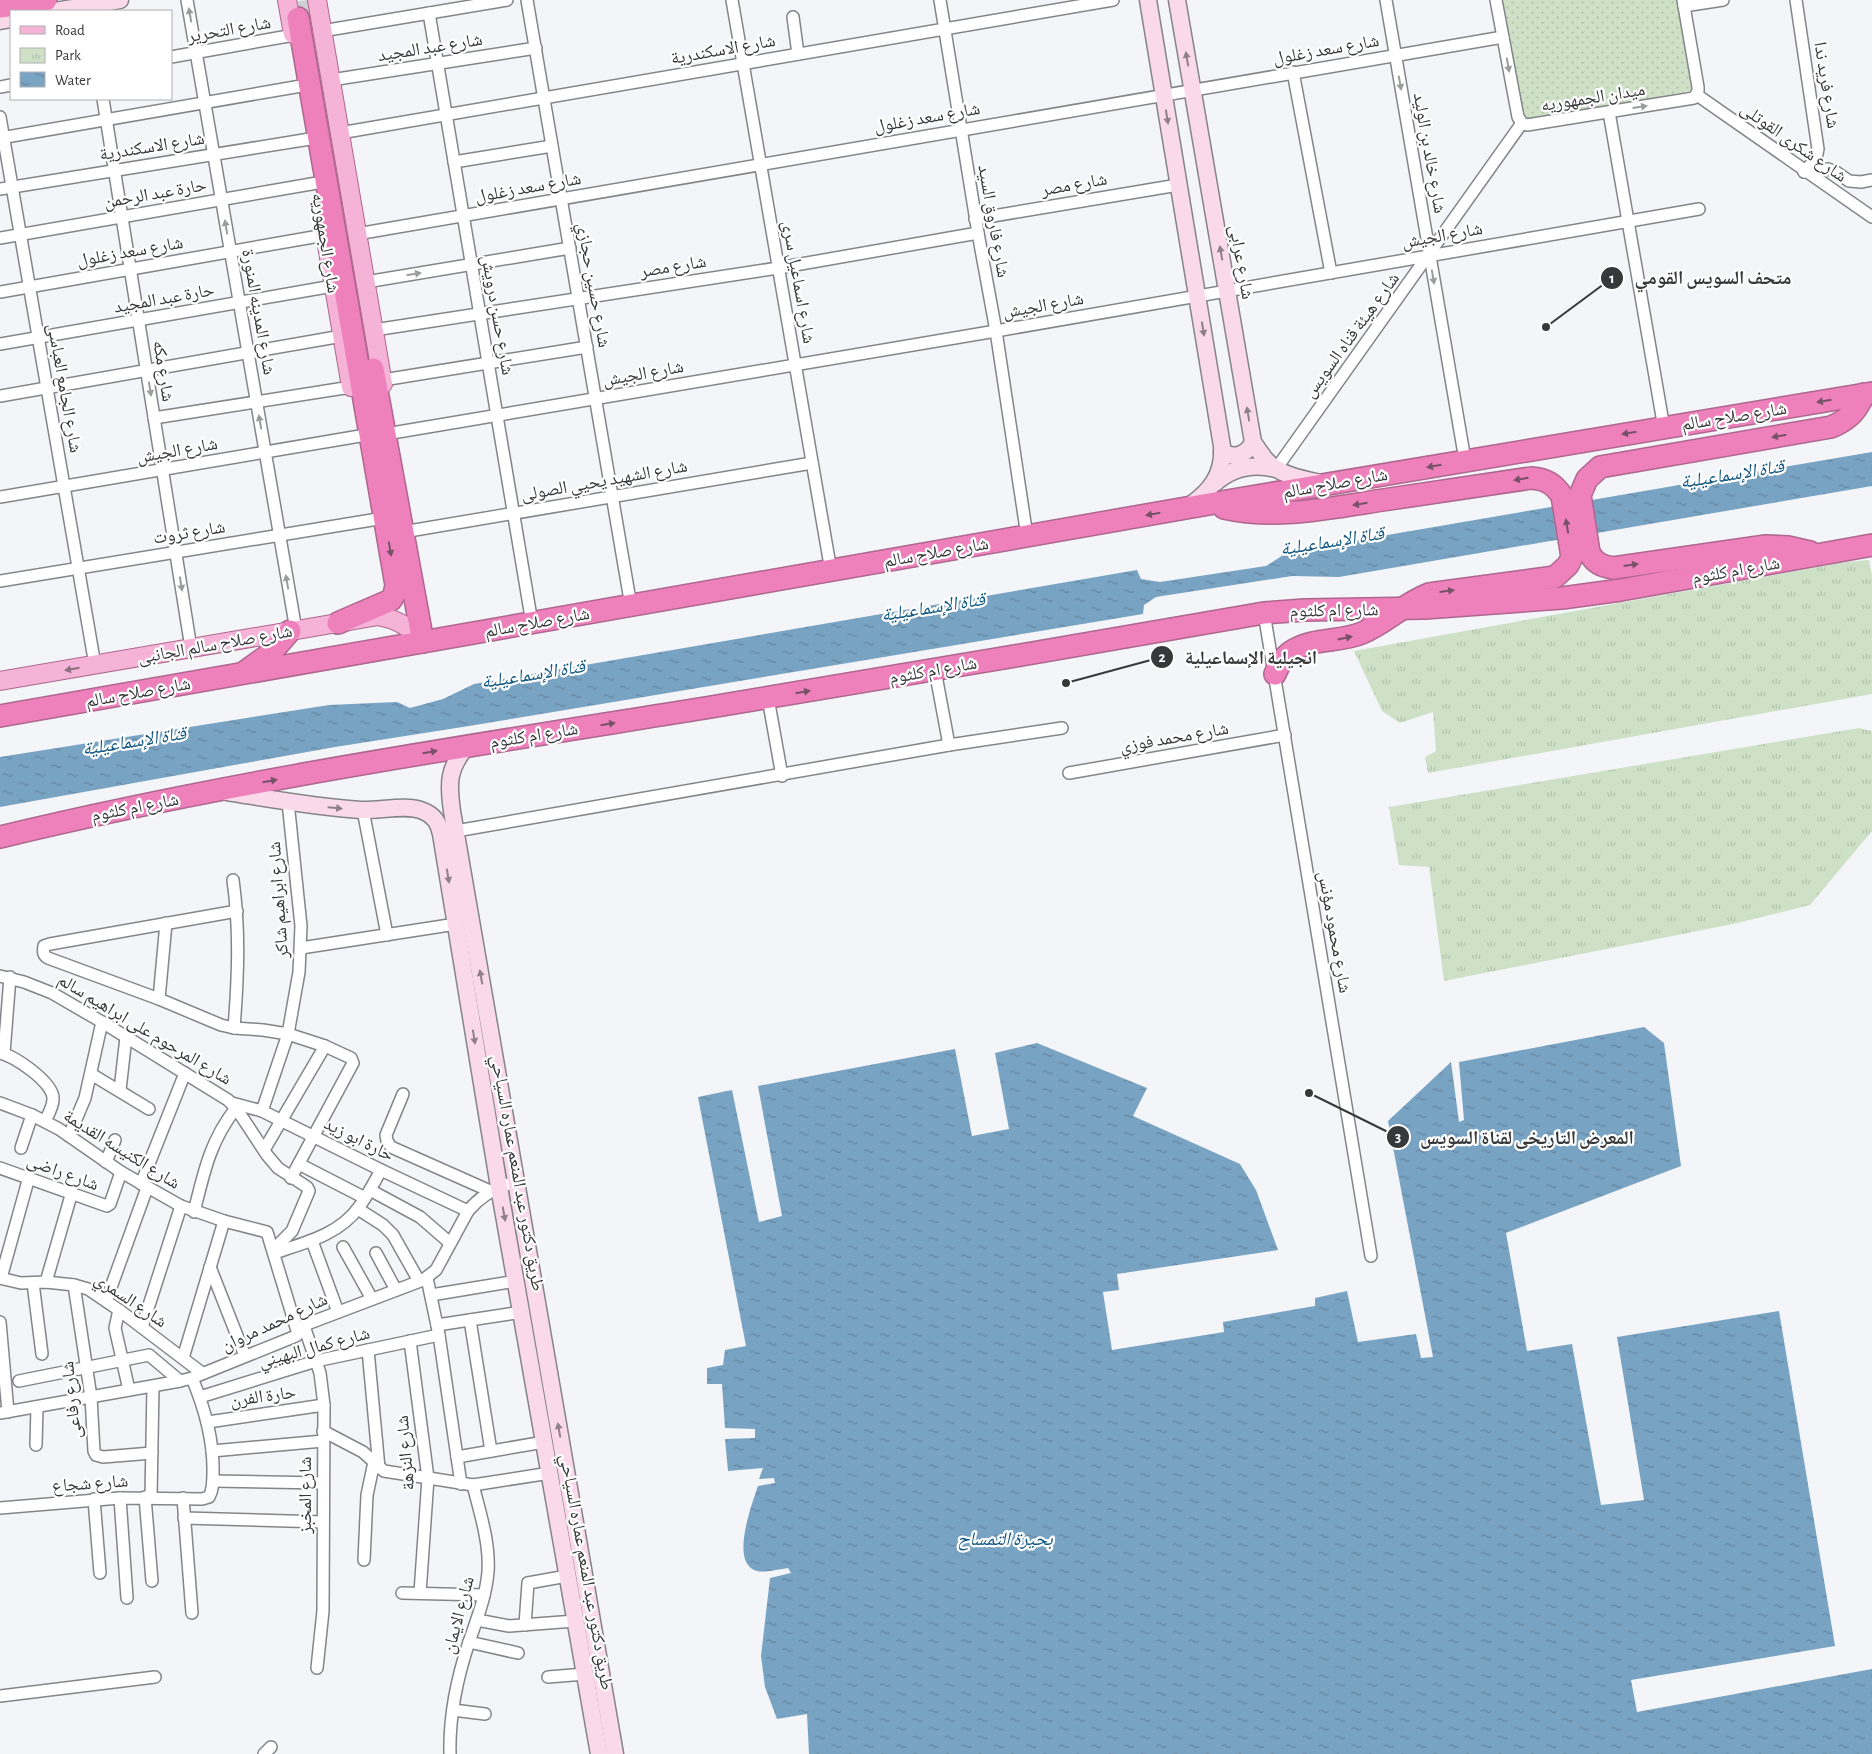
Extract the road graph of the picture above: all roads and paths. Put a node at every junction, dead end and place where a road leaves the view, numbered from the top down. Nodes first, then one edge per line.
1 (46, 0) edge
2 (120, 0) edge
3 (187, 0) edge
4 (507, 0) edge
5 (527, 0) edge
6 (732, 0) edge
7 (940, 0) edge
8 (1113, 0) edge
9 (1148, 0) edge
10 (1177, 0) edge
11 (1386, 0) edge
12 (1496, 0) edge
13 (1723, 0) edge
14 (1796, 0) edge
15 (1684, 3) edge
16 (450, 5) edge
17 (0, 7) edge
18 (88, 8) edge
19 (66, 10) edge
20 (429, 13) junction
21 (301, 14) edge
22 (793, 17) dead end
23 (944, 29) junction
24 (1503, 37) junction
25 (536, 48) junction
26 (196, 52) junction
27 (798, 54) junction
28 (1395, 55) junction
29 (172, 57) edge
30 (438, 63) junction
31 (743, 64) junction
32 (1293, 72) junction
33 (331, 80) junction
34 (301, 86) junction
35 (1192, 89) junction
36 (1163, 94) junction
37 (1697, 95) junction
38 (544, 98) junction
39 (103, 100) edge
40 (205, 103) junction
41 (1609, 112) junction
42 (446, 115) junction
43 (0, 117) edge
44 (106, 120) junction
45 (1522, 123) junction
46 (961, 129) junction
47 (340, 133) junction
48 (2, 138) edge
49 (310, 139) junction
50 (552, 146) junction
51 (214, 154) junction
52 (454, 162) junction
53 (761, 164) junction
54 (114, 169) junction
55 (1804, 172) junction
56 (1872, 180) edge
57 (317, 183) junction
58 (1178, 184) junction
59 (12, 187) junction
60 (0, 189) edge
61 (562, 198) junction
62 (222, 200) junction
63 (1699, 209) dead end
64 (463, 216) junction
65 (122, 217) junction
66 (1872, 217) edge
67 (975, 219) junction
68 (1628, 220) junction
69 (978, 233) junction
70 (20, 234) junction
71 (358, 234) junction
72 (325, 235) junction
73 (0, 238) edge
74 (570, 248) junction
75 (231, 252) junction
76 (1429, 255) junction
77 (472, 265) junction
78 (778, 268) junction
79 (130, 269) junction
80 (1331, 272) junction
81 (366, 282) junction
82 (29, 286) junction
83 (333, 286) junction
84 (1227, 290) junction
85 (0, 292) edge
86 (1197, 296) junction
87 (579, 298) junction
88 (239, 302) junction
89 (480, 314) junction
90 (138, 320) junction
91 (374, 330) junction
92 (996, 331) junction
93 (342, 336) junction
94 (38, 337) junction
95 (0, 344) edge
96 (587, 347) junction
97 (248, 353) junction
98 (488, 363) junction
99 (795, 364) junction
100 (147, 370) junction
101 (383, 380) junction
102 (351, 387) junction
103 (47, 388) junction
104 (1868, 393) edge
105 (0, 396) edge
106 (596, 399) junction
107 (256, 402) junction
108 (497, 415) junction
109 (154, 418) junction
110 (1664, 428) junction
111 (392, 433) junction
112 (360, 436) junction
113 (1253, 442) junction
114 (265, 452) junction
115 (1222, 452) junction
116 (1465, 460) junction
117 (812, 463) junction
118 (1276, 469) junction
119 (163, 470) junction
120 (385, 478) junction
121 (1214, 483) junction
122 (1328, 485) junction
123 (64, 486) junction
124 (1571, 495) junction
125 (0, 497) edge
126 (613, 497) junction
127 (1209, 504) junction
128 (1186, 508) junction
129 (514, 514) junction
130 (384, 518) junction
131 (403, 532) junction
132 (279, 535) junction
133 (1027, 536) junction
134 (1872, 545) edge
135 (176, 552) junction
136 (1581, 554) junction
137 (1820, 555) junction
138 (78, 568) junction
139 (831, 571) junction
140 (0, 581) edge
141 (632, 606) junction
142 (1403, 609) junction
143 (1264, 613) junction
144 (338, 623) junction
145 (532, 623) junction
146 (293, 630) junction
147 (424, 642) junction
148 (191, 648) junction
149 (95, 665) junction
150 (935, 670) junction
151 (239, 674) junction
152 (1275, 674) junction
153 (0, 681) edge
154 (768, 698) junction
155 (0, 716) edge
156 (1062, 728) dead end
157 (1285, 735) junction
158 (949, 745) junction
159 (467, 746) junction
160 (1069, 774) dead end
161 (782, 776) junction
162 (218, 790) junction
163 (288, 802) junction
164 (363, 810) junction
165 (0, 823) edge
166 (57, 823) junction
167 (456, 831) junction
168 (0, 837) edge
169 (233, 880) dead end
170 (237, 911) junction
171 (166, 923) junction
172 (456, 924) junction
173 (387, 935) junction
174 (301, 948) junction
175 (5, 977) edge
176 (159, 999) junction
177 (102, 1022) junction
178 (234, 1028) junction
179 (288, 1034) junction
180 (126, 1037) junction
181 (324, 1046) junction
182 (2, 1053) edge
183 (185, 1073) junction
184 (91, 1074) junction
185 (120, 1090) junction
186 (403, 1094) dead end
187 (0, 1103) edge
188 (234, 1106) junction
189 (149, 1109) dead end
190 (262, 1110) junction
191 (32, 1115) junction
192 (281, 1120) junction
193 (45, 1121) junction
194 (69, 1136) junction
195 (314, 1136) junction
196 (115, 1140) dead end
197 (21, 1148) dead end
198 (264, 1150) junction
199 (106, 1162) junction
200 (299, 1164) junction
201 (0, 1168) edge
202 (380, 1170) junction
203 (120, 1172) junction
204 (29, 1177) junction
205 (291, 1178) junction
206 (515, 1182) junction
207 (144, 1186) junction
208 (494, 1189) junction
209 (72, 1192) junction
210 (367, 1194) junction
211 (181, 1206) junction
212 (358, 1209) junction
213 (468, 1211) junction
214 (194, 1212) junction
215 (224, 1221) junction
216 (312, 1241) junction
217 (450, 1243) junction
218 (343, 1247) dead end
219 (273, 1251) junction
220 (376, 1253) dead end
221 (1372, 1256) dead end
222 (210, 1267) junction
223 (0, 1278) edge
224 (423, 1279) junction
225 (516, 1280) junction
226 (33, 1282) junction
227 (46, 1282) junction
228 (74, 1285) junction
229 (396, 1290) junction
230 (431, 1295) junction
231 (372, 1299) junction
232 (106, 1301) junction
233 (119, 1310) junction
234 (338, 1312) junction
235 (522, 1312) junction
236 (470, 1320) junction
237 (0, 1322) edge
238 (142, 1327) junction
239 (301, 1330) junction
240 (438, 1330) junction
241 (410, 1341) junction
242 (368, 1350) junction
243 (42, 1354) dead end
244 (245, 1356) junction
245 (183, 1358) junction
246 (123, 1361) junction
247 (316, 1361) junction
248 (86, 1368) junction
249 (197, 1375) junction
250 (19, 1381) dead end
251 (180, 1381) junction
252 (153, 1386) junction
253 (129, 1390) junction
254 (91, 1397) junction
255 (200, 1397) junction
256 (324, 1405) junction
257 (36, 1406) junction
258 (4, 1413) edge
259 (208, 1422) junction
260 (323, 1436) junction
261 (544, 1442) junction
262 (36, 1445) dead end
263 (212, 1451) junction
264 (491, 1451) junction
265 (152, 1453) junction
266 (457, 1457) junction
267 (377, 1465) junction
268 (550, 1473) junction
269 (428, 1478) junction
270 (213, 1481) junction
271 (323, 1483) junction
272 (461, 1484) junction
273 (474, 1485) junction
274 (148, 1497) junction
275 (120, 1498) junction
276 (183, 1498) junction
277 (94, 1499) junction
278 (0, 1508) edge
279 (184, 1518) junction
280 (323, 1522) junction
281 (364, 1560) dead end
282 (100, 1573) dead end
283 (567, 1576) junction
284 (152, 1581) dead end
285 (402, 1593) dead end
286 (420, 1593) junction
287 (484, 1595) junction
288 (127, 1598) dead end
289 (192, 1613) dead end
290 (477, 1620) junction
291 (575, 1621) junction
292 (525, 1625) junction
293 (469, 1642) junction
294 (518, 1653) dead end
295 (317, 1668) dead end
296 (585, 1674) junction
297 (155, 1677) dead end
298 (548, 1677) dead end
299 (0, 1696) edge
300 (453, 1710) junction
301 (485, 1714) dead end
302 (450, 1754) edge
303 (599, 1754) edge
304 (616, 1754) edge

1 - 17 highway
2 - 18 main road
26 -> 3 street, شارع المدينه المنورة
4 - 16 street, شارع التحرير
5 - 25 street, شارع حسين حجازي
6 - 31 street, شارع اسماعيل سرى
7 - 23 street, شارع فاروق السيد
8 - 23 street, شارع الاسكندرية
9 - 36 main road
35 -> 10 main road, شارع عرابى
11 - 28 street, شارع خالد بن الوليد
12 - 24 street, ميدان الجمهوريه
13 - 15 street
14 - 55 street, شارع فريد ندا
15 - 37 street
16 - 20 street, شارع التحرير
18 - 19 main road
20 - 21 street, شارع التحرير
20 - 30 street, شارع حسن درويش
21 - 26 street, شارع التحرير
21 - 33 main road, شارع الجمهوريه
21 - 34 main road, شارع الجمهوريه
21 - 120 highway, شارع الجمهوريه
22 - 27 street
23 - 27 street, شارع الاسكندرية
23 - 46 street, شارع فاروق السيد
24 - 28 street, شارع سعد زغلول
24 -> 45 street, ميدان الجمهوريه
25 - 30 street, شارع عبد المجيد
25 - 38 street, شارع حسين حجازي
26 - 29 street, شارع التحرير
26 - 40 street, شارع المدينه المنورة
27 - 31 street, شارع الاسكندرية
28 - 32 street, شارع سعد زغلول
28 -> 76 street, شارع خالد بن الوليد
30 - 33 street, شارع عبد المجيد
30 - 42 street, شارع حسن درويش
31 - 38 street, شارع الاسكندرية
31 - 53 street, شارع اسماعيل سرى
32 - 35 street, شارع سعد زغلول
32 - 80 street
33 - 47 main road, شارع الجمهوريه
34 - 40 street
34 - 49 main road, شارع الجمهوريه
35 - 36 street, شارع سعد زغلول
84 -> 35 main road, شارع عرابى
36 - 46 street, شارع سعد زغلول
36 -> 58 main road
41 -> 37 street, ميدان الجمهوريه
37 - 55 street, شارع شكرى القوتلى
38 - 42 street, شارع الاسكندرية
38 - 50 street, شارع حسين حجازي
39 - 44 street, شارع مكه
40 - 44 street
40 - 51 street, شارع المدينه المنورة
41 - 45 street, ميدان الجمهوريه
41 - 68 street
42 - 47 street, شارع الاسكندرية
42 - 52 street, شارع حسن درويش
43 - 48 street, شارع الجامع العباسى
44 - 48 street
44 - 54 street, شارع مكه
45 - 76 street, شارع هيئة قناه السويس
46 - 53 street, شارع سعد زغلول
46 - 67 street, شارع فاروق السيد
47 - 71 main road, شارع الجمهوريه
48 - 59 street, شارع الجامع العباسى
49 - 51 street, شارع الاسكندرية
49 - 57 main road, شارع الجمهوريه
50 - 52 street
50 - 61 street, شارع حسين حجازي
51 - 54 street, شارع الاسكندرية
51 - 62 street, شارع المدينه المنورة
52 - 64 street, شارع حسن درويش
53 - 61 street, شارع سعد زغلول
53 - 78 street, شارع اسماعيل سرى
54 - 59 street, شارع الاسكندرية
54 - 65 street, شارع مكه
55 - 56 street
55 - 66 street, شارع شكرى القوتلى
57 - 62 street, حارة عبد الرحمن
57 - 72 main road, شارع الجمهوريه
58 - 67 street, شارع مصر
58 - 86 main road
59 - 60 street, شارع الاسكندرية
59 - 70 street, شارع الجامع العباسى
61 - 64 street, شارع سعد زغلول
61 - 74 street, شارع حسين حجازي
62 - 65 street, حارة عبد الرحمن
75 -> 62 street, شارع المدينه المنورة
63 - 68 street, شارع الجيش
64 - 71 street, شارع سعد زغلول
64 - 77 street, شارع حسن درويش
65 - 70 street, حارة عبد الرحمن
65 - 79 street, شارع مكه
67 - 69 street, شارع فاروق السيد
68 - 76 street, شارع الجيش
68 - 110 street
69 - 78 street, شارع مصر
69 - 92 street, شارع فاروق السيد
70 - 73 street, حارة عبد الرحمن
70 - 82 street, شارع الجامع العباسى
71 - 81 main road, شارع الجمهوريه
72 - 75 street, شارع سعد زغلول
72 - 83 main road, شارع الجمهوريه
74 - 77 street
74 - 87 street, شارع حسين حجازي
75 - 79 street, شارع سعد زغلول
75 - 88 street, شارع المدينه المنورة
76 - 80 street, شارع الجيش
76 -> 116 street, شارع خالد بن الوليد
76 - 118 street, شارع هيئة قناه السويس
81 -> 77 street
77 - 89 street, شارع حسن درويش
78 - 87 street, شارع مصر
78 - 99 street, شارع اسماعيل سرى
79 - 82 street, شارع سعد زغلول
79 - 90 street, شارع مكه
80 - 84 street, شارع الجيش
81 - 91 main road, شارع الجمهوريه
82 - 85 street, شارع سعد زغلول
82 - 94 street, شارع الجامع العباسى
83 - 88 street, حارة عبد المجيد
83 - 93 main road, شارع الجمهوريه
84 - 86 street, شارع الجيش
113 -> 84 main road, شارع عرابى
86 - 92 street, شارع الجيش
86 -> 115 main road
87 - 89 street, شارع مصر
87 - 96 street, شارع حسين حجازي
88 - 90 street, حارة عبد المجيد
88 - 97 street, شارع المدينه المنورة
89 - 91 street, شارع مصر
89 - 98 street, شارع حسن درويش
90 - 94 street, حارة عبد المجيد
90 - 100 street, شارع مكه
91 - 101 main road, شارع الجمهوريه
92 - 99 street, شارع الجيش
92 - 133 street, شارع فاروق السيد
93 - 97 street
93 - 102 main road, شارع الجمهوريه
94 - 95 street, حارة عبد المجيد
94 - 103 street, شارع الجامع العباسى
96 - 98 street
96 - 106 street, شارع حسين حجازي
97 - 100 street
97 - 107 street, شارع المدينه المنورة
98 - 101 street
98 - 108 street, شارع حسن درويش
99 - 106 street, شارع الجيش
99 - 117 street, شارع اسماعيل سرى
100 - 103 street
100 -> 109 street, شارع مكه
101 - 111 main road, شارع الجمهوريه
102 - 107 street
102 - 112 main road, شارع الجمهوريه
103 - 105 street
103 - 123 street, شارع الجامع العباسى
104 -> 110 highway, شارع صلاح سالم
104 -> 124 highway
106 - 108 street, شارع الجيش
106 - 126 street, شارع حسين حجازي
107 - 109 street
114 -> 107 street, شارع المدينه المنورة
108 - 111 street, شارع الجيش
108 - 129 street, شارع حسن درويش
109 - 119 street, شارع مكه
110 -> 116 highway, شارع صلاح سالم
111 - 120 main road, شارع الجمهوريه
112 - 114 street, شارع الجيش
112 - 120 main road, شارع الجمهوريه
113 - 115 main road
113 - 118 main road, شارع عرابى
114 - 119 street, شارع الجيش
114 - 132 street, شارع المدينه المنورة
115 - 121 main road
116 -> 122 highway, شارع صلاح سالم
117 - 126 street, شارع الشهيد يحيي الصولى
117 - 139 street, شارع اسماعيل سرى
118 - 121 main road
118 - 122 main road, شارع عرابى
119 - 123 street, شارع الجيش
119 - 135 street, شارع مكه
120 - 130 highway, شارع الجمهوريه
120 - 131 highway, شارع الجمهوريه
121 - 128 main road
122 - 127 highway, شارع صلاح سالم
123 - 125 street, شارع الجيش
123 - 138 street, شارع الجامع العباسى
124 -> 127 highway
124 - 136 highway
126 - 129 street, شارع الشهيد يحيي الصولى
126 - 141 street, شارع حسين حجازي
127 - 128 highway, شارع صلاح سالم
128 -> 133 highway, شارع صلاح سالم
129 - 131 street, شارع الشهيد يحيي الصولى
129 - 145 street, شارع حسن درويش
130 - 132 street, شارع ثروت
130 -> 144 highway, شارع الجمهوريه
131 - 147 highway, شارع الجمهوريه
132 - 135 street, شارع ثروت
146 -> 132 street, شارع المدينه المنورة
133 - 139 highway, شارع صلاح سالم
134 - 137 highway, شارع ام كلثوم
135 - 138 street, شارع ثروت
135 -> 148 street, شارع مكه
136 -> 137 highway
142 -> 136 highway
137 - 142 highway, شارع ام كلثوم
138 - 140 street, شارع ثروت
138 - 149 street, شارع الجامع العباسى
139 - 141 highway, شارع صلاح سالم
141 - 145 highway, شارع صلاح سالم
142 - 143 highway, شارع ام كلثوم
152 -> 142 highway
143 - 150 highway, شارع ام كلثوم
143 - 152 street, شارع محمود مؤنس
144 - 146 main road, شارع صلاح سالم الجانبى
144 - 147 main road, شارع صلاح سالم الجانبى
145 - 147 highway, شارع صلاح سالم
146 - 148 main road, شارع صلاح سالم الجانبى
146 - 151 highway
147 - 151 highway, شارع صلاح سالم
148 - 149 main road, شارع صلاح سالم الجانبى
149 -> 153 main road, شارع صلاح سالم الجانبى
154 -> 150 highway, شارع ام كلثوم
150 - 158 street
151 - 155 highway, شارع صلاح سالم
152 - 157 street, شارع محمود مؤنس
159 -> 154 highway, شارع ام كلثوم
154 - 161 street
156 - 158 street
157 - 160 street, شارع محمد فوزي
157 - 221 street, شارع محمود مؤنس
158 - 161 street
162 -> 159 highway, شارع ام كلثوم
159 - 167 main road, طريق دكتور عبد المنعم عماره السياحي
161 - 167 street
162 - 163 main road, طريق دكتور عبد المنعم عماره السياحي
162 - 166 highway, شارع ام كلثوم
163 -> 164 main road, طريق دكتور عبد المنعم عماره السياحي
163 - 174 street, شارع ابراهيم شاكر
164 -> 172 main road, طريق دكتور عبد المنعم عماره السياحي
164 - 173 street
165 - 166 highway
166 - 168 highway, شارع ام كلثوم
206 -> 167 main road, طريق دكتور عبد المنعم عماره السياحي
169 - 170 street
170 - 171 street
170 - 178 street
171 - 176 street
171 - 176 street
172 - 173 street
172 -> 208 main road, طريق دكتور عبد المنعم عماره السياحي
173 - 174 street
174 - 179 street, شارع ابراهيم شاكر
175 - 177 street, شارع المرحوم على ابراهيم سالم
175 - 182 street
176 - 178 street
177 - 180 street, شارع المرحوم على ابراهيم سالم
177 - 184 street
178 - 179 street
179 - 181 street
179 - 190 street, شارع ابراهيم شاكر
180 - 183 street, شارع المرحوم على ابراهيم سالم
180 - 185 street
181 - 192 street
181 - 195 street
182 - 193 street
183 - 188 street, شارع المرحوم على ابراهيم سالم
183 - 207 street
184 - 185 street
184 - 194 street
185 - 189 street
186 - 208 street
187 - 191 street, شارع الكنيسه القديمة
188 - 190 street, حارة ابو زيد
188 - 198 street, شارع المرحوم على ابراهيم سالم
188 - 214 street
190 - 192 street, حارة ابو زيد
191 - 193 street, شارع الكنيسه القديمة
191 - 197 street
192 - 195 street, حارة ابو زيد
192 - 198 street
193 - 194 street, شارع الكنيسه القديمة
194 - 199 street, شارع الكنيسه القديمة
195 - 200 street
195 - 202 street, حارة ابو زيد
196 - 199 street
198 - 205 street, شارع المرحوم على ابراهيم سالم
199 - 203 street, شارع الكنيسه القديمة
200 - 205 street
200 - 210 street
201 - 204 street, شارع راضى
202 - 210 street
202 - 213 street, حارة ابو زيد
203 - 207 street, شارع الكنيسه القديمة
203 - 209 street, شارع راضى
204 - 209 street, شارع راضى
204 - 223 street
205 - 219 street, شارع المرحوم على ابراهيم سالم
206 - 208 street
304 -> 206 main road, طريق دكتور عبد المنعم عماره السياحي
207 - 211 street, شارع الكنيسه القديمة
207 - 232 street
208 - 213 street
208 -> 225 main road, طريق دكتور عبد المنعم عماره السياحي
209 - 227 street
210 - 212 street
210 - 217 street
211 - 214 street, شارع الكنيسه القديمة
211 - 238 street
212 - 216 street
212 - 224 street
213 - 217 street
214 - 215 street, شارع الكنيسه القديمة
215 - 219 street, شارع الكنيسه القديمة
215 - 222 street
216 - 219 street
216 - 234 street
217 - 224 street
218 - 231 street
219 - 239 street, شارع الكنيسه القديمة
220 - 229 street
222 - 244 street
222 - 245 street
223 - 226 street, شارع السمري
224 - 229 street, شارع محمد مروان
224 - 230 street
225 - 230 street
225 - 235 main road, طريق دكتور عبد المنعم عماره السياحي
226 - 227 street, شارع السمري
226 - 243 street
227 - 228 street, شارع السمري
228 - 232 street, شارع السمري
228 - 248 street, شارع رفاعى
229 - 231 street, شارع محمد مروان
230 - 240 street
231 - 234 street, شارع محمد مروان
232 - 233 street, شارع السمري
233 - 238 street, شارع السمري
233 - 246 street
234 - 239 street, شارع محمد مروان
235 - 236 street, شارع كمال البهيني
235 - 261 main road, طريق دكتور عبد المنعم عماره السياحي
236 - 240 street, شارع كمال البهيني
236 - 264 street
237 - 258 street
238 - 245 street, شارع السمري
239 - 244 street, شارع محمد مروان
239 - 247 street, شارع المخبز
240 - 241 street, شارع كمال البهيني
240 - 266 street
241 - 242 street, شارع كمال البهيني
241 - 269 street, شارع النزهة
242 - 247 street, شارع كمال البهيني
242 - 267 street
244 - 249 street, شارع محمد مروان
245 - 249 street, شارع السمري
246 - 248 street
246 - 251 street
246 - 253 street
247 - 255 street, شارع كمال البهيني
247 - 256 street, شارع المخبز
248 - 250 street
248 - 254 street, شارع رفاعى
249 - 251 street, شارع محمد مروان
249 - 255 street
251 - 252 street, شارع محمد مروان
252 - 253 street, شارع محمد مروان
252 - 265 street
253 - 254 street, شارع محمد مروان
254 - 257 street, شارع محمد مروان
254 - 265 street, شارع رفاعى
255 - 259 street
256 - 259 street, حارة الفرن
256 - 260 street, شارع المخبز
257 - 258 street, شارع محمد مروان
257 - 262 street
259 - 263 street
260 - 263 street
260 - 267 street
260 - 271 street, شارع المخبز
261 - 264 street
261 - 268 main road, طريق دكتور عبد المنعم عماره السياحي
263 - 270 street
264 - 266 street
265 - 274 street
266 - 272 street
267 - 269 street
267 - 281 street
268 - 273 street
268 - 283 main road, طريق دكتور عبد المنعم عماره السياحي
269 - 272 street
269 - 286 street, شارع النزهة
270 - 271 street
270 - 276 street, شارع شجاع
271 - 280 street, شارع المخبز
272 - 273 street
273 - 287 street, شارع الايمان
274 - 275 street, شارع شجاع
274 - 276 street, شارع شجاع
274 - 284 street
275 - 277 street, شارع شجاع
275 - 288 street
276 - 279 street
277 - 278 street, شارع شجاع
277 - 282 street
279 - 280 street
279 - 289 street
280 - 295 street, شارع المخبز
283 - 291 main road, طريق دكتور عبد المنعم عماره السياحي
283 - 292 street
285 - 286 street
286 - 287 street
287 - 290 street, شارع الايمان
290 - 292 street
290 - 293 street, شارع الايمان
291 - 292 street
291 - 296 main road, طريق دكتور عبد المنعم عماره السياحي
293 - 294 street
293 - 300 street, شارع الايمان
296 - 298 street
296 - 303 main road, طريق دكتور عبد المنعم عماره السياحي
297 - 299 street
300 - 301 street
300 - 302 street, شارع الايمان

